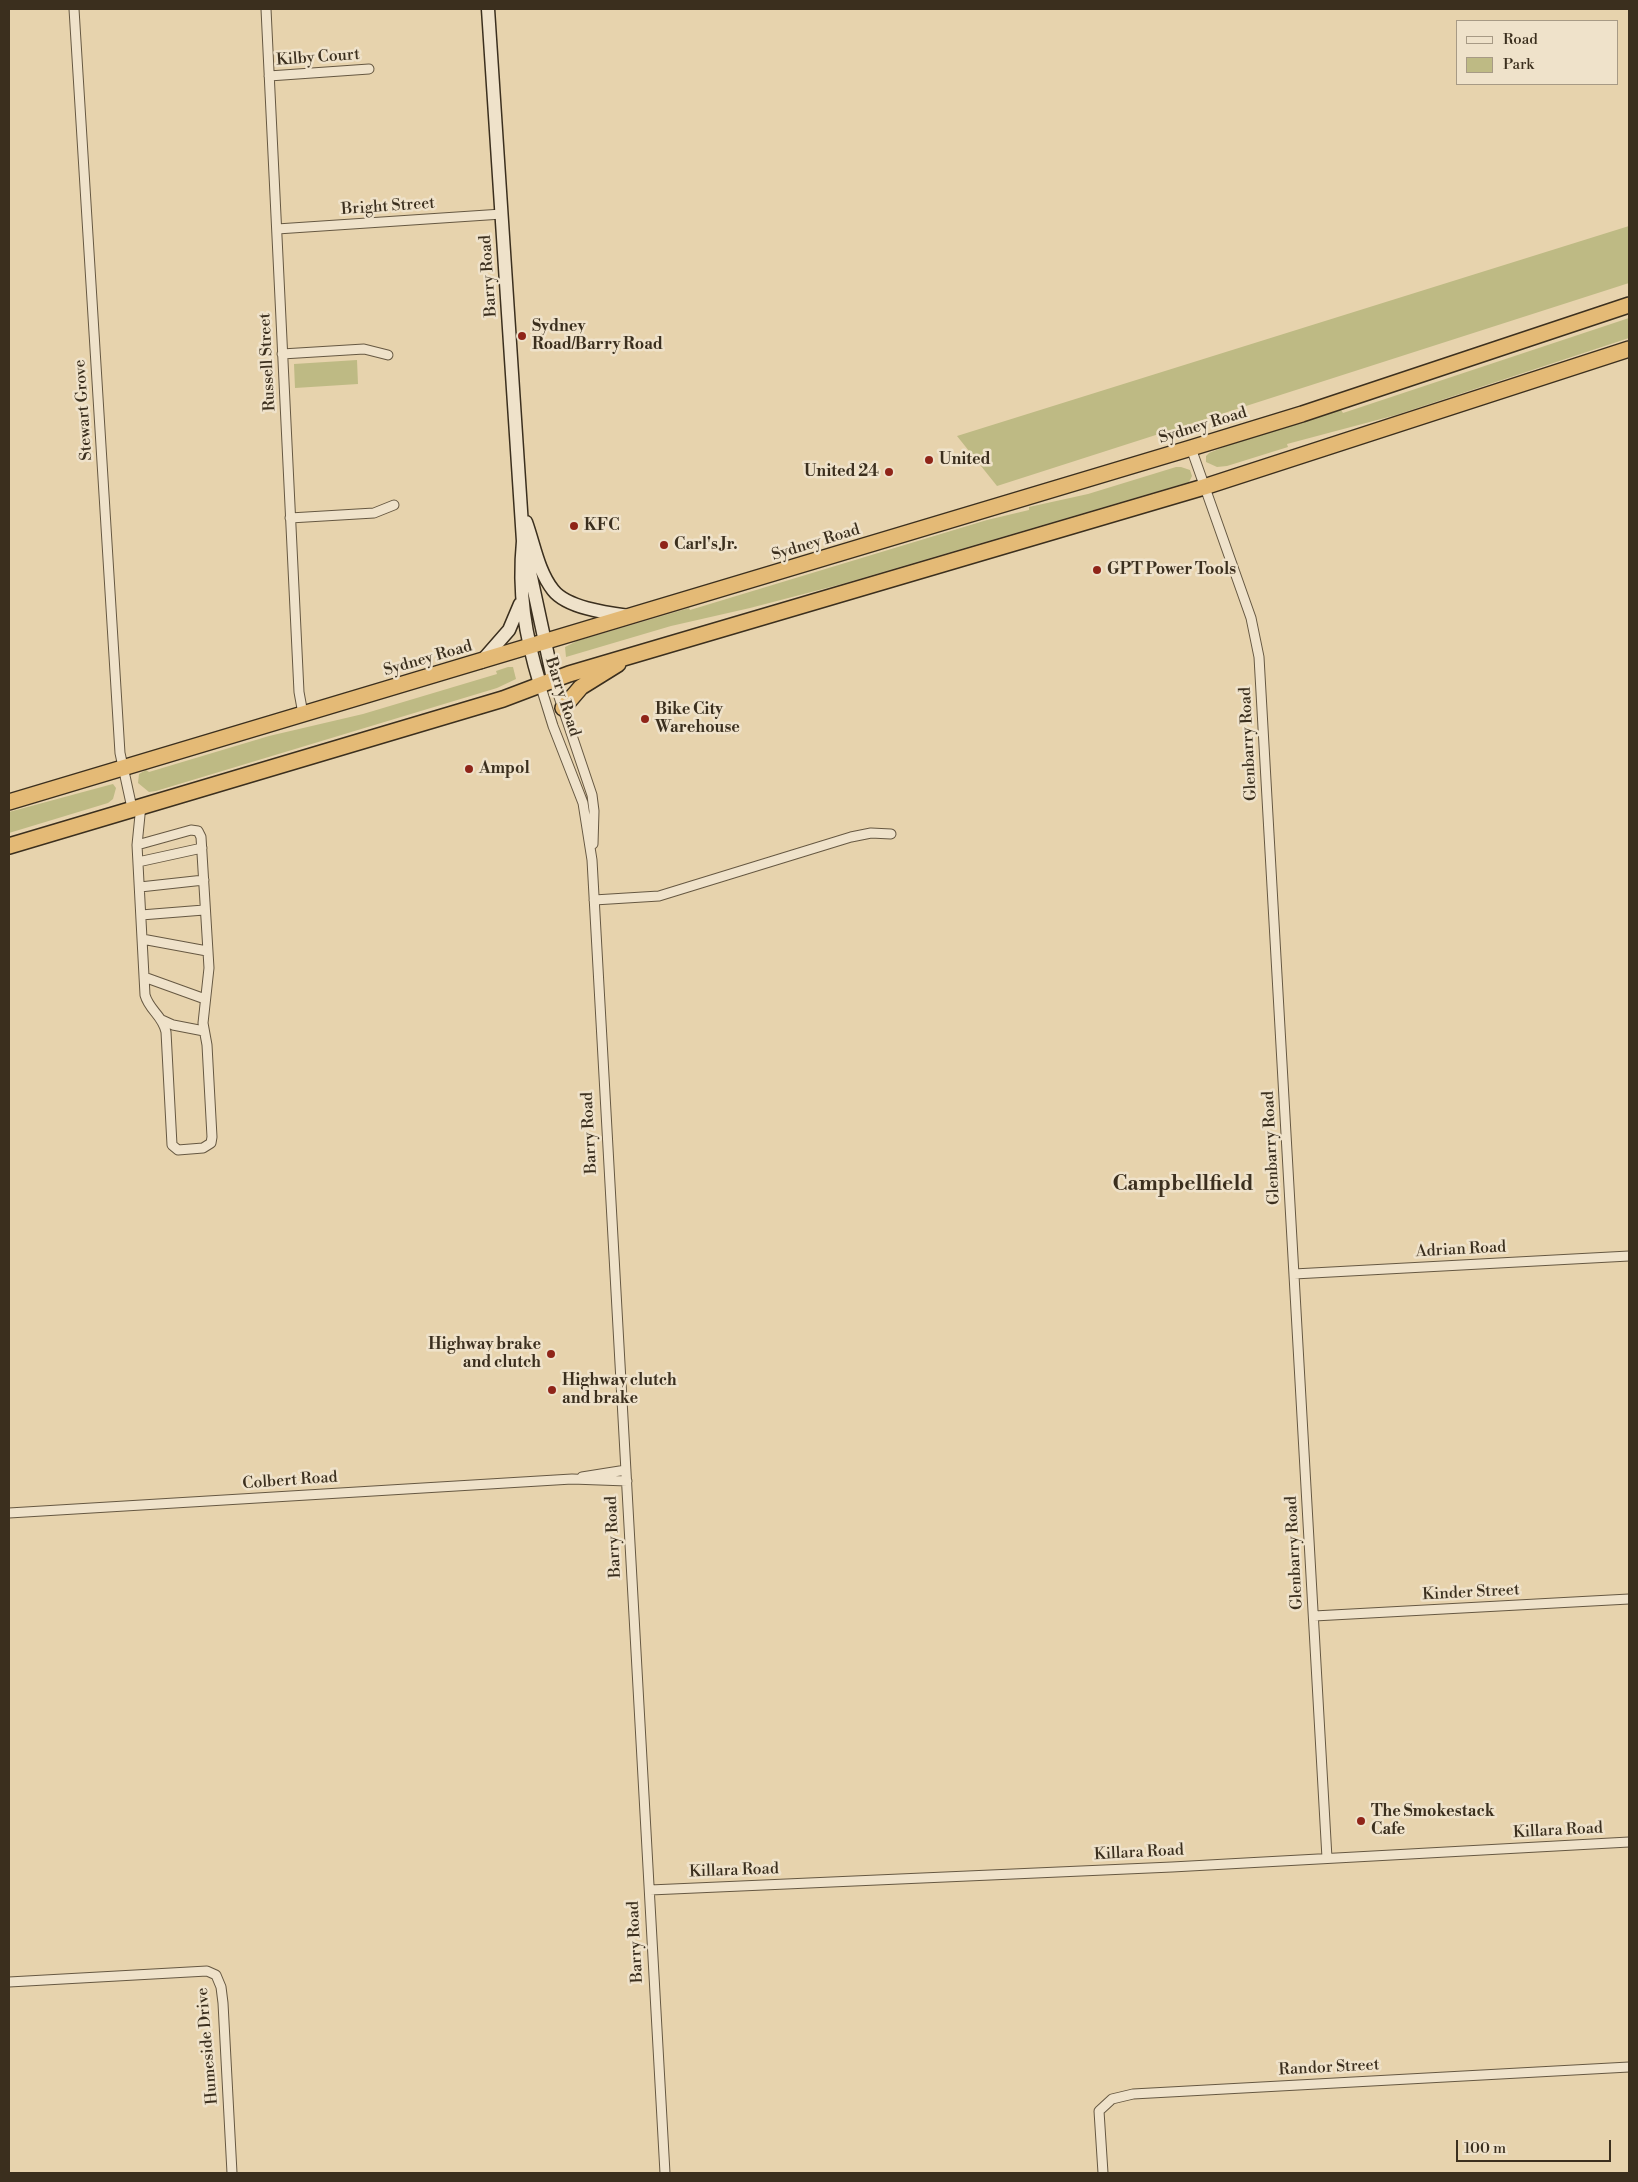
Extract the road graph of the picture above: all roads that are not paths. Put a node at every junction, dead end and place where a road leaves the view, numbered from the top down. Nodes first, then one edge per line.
1 (74, 9) edge
2 (266, 9) edge
3 (488, 9) edge
4 (369, 70) dead end
5 (269, 76) junction
6 (502, 214) junction
7 (277, 229) junction
8 (1629, 305) edge
9 (1629, 349) edge
10 (282, 354) junction
11 (388, 355) dead end
12 (1191, 448) junction
13 (1204, 488) junction
14 (520, 502) junction
15 (394, 505) dead end
16 (290, 518) junction
17 (522, 541) junction
18 (522, 600) junction
19 (630, 616) junction
20 (545, 642) junction
21 (529, 647) junction
22 (634, 654) junction
23 (481, 662) junction
24 (546, 682) junction
25 (563, 708) junction
26 (303, 714) junction
27 (122, 767) junction
28 (9, 802) edge
29 (136, 806) junction
30 (891, 834) dead end
31 (137, 844) junction
32 (9, 846) edge
33 (202, 848) junction
34 (592, 860) junction
35 (138, 862) junction
36 (204, 880) junction
37 (140, 887) junction
38 (594, 900) junction
39 (204, 910) junction
40 (141, 914) junction
41 (142, 939) junction
42 (207, 951) junction
43 (144, 977) junction
44 (205, 999) junction
45 (162, 1020) junction
46 (204, 1031) junction
47 (1629, 1256) edge
48 (1294, 1274) junction
49 (626, 1470) junction
50 (572, 1479) junction
51 (627, 1481) junction
52 (9, 1514) edge
53 (1629, 1599) edge
54 (1314, 1616) junction
55 (1629, 1842) edge
56 (1327, 1858) junction
57 (650, 1890) junction
58 (9, 1982) edge
59 (1629, 2067) edge
60 (232, 2173) edge
61 (665, 2173) edge
62 (1103, 2173) edge

1 - 27 street, Stewart Grove
2 - 5 street, Russell Street
3 - 6 main road, Barry Road
4 - 5 street, Kilby Court
5 - 7 street, Russell Street
6 - 7 street, Bright Street
6 - 14 main road, Barry Road
7 - 10 street, Russell Street
8 - 12 highway, Sydney Road
9 - 13 highway
10 - 11 street
10 - 16 street, Russell Street
12 - 13 street, Glenbarry Road
12 - 19 highway, Sydney Road
13 - 22 highway
13 - 48 street, Glenbarry Road
14 - 17 main road, Barry Road
14 - 19 main road
15 - 16 street
16 - 26 street, Russell Street
17 - 18 main road, Barry Road
17 - 20 main road, Barry Road
18 - 21 main road, Barry Road
18 - 23 main road
19 - 20 highway, Sydney Road
20 - 21 highway, Sydney Road
20 - 24 main road, Barry Road
21 - 23 highway, Sydney Road
21 - 24 main road, Barry Road
22 - 24 highway
22 - 25 highway
23 - 26 highway, Sydney Road
24 - 25 street, Barry Road
24 - 29 highway
24 - 34 street, Barry Road
25 - 34 street, Barry Road
26 - 27 highway, Sydney Road
27 - 28 highway, Sydney Road
27 - 29 street, Stewart Grove
29 - 31 street, Stewart Grove
29 - 32 highway
30 - 38 street
31 - 33 street
31 - 35 street, Stewart Grove
33 - 35 street
33 - 36 street
34 - 38 street, Barry Road
35 - 37 street, Stewart Grove
36 - 37 street
36 - 39 street
37 - 40 street, Stewart Grove
38 - 49 street, Barry Road
39 - 40 street
39 - 42 street
40 - 41 street, Stewart Grove
41 - 42 street
41 - 43 street, Stewart Grove
42 - 44 street
43 - 44 street
43 - 45 street, Stewart Grove
44 - 46 street
45 - 46 street
45 - 46 street
47 - 48 street, Adrian Road
48 - 54 street, Glenbarry Road
49 - 50 street, Colbert Road
49 - 51 street, Barry Road
50 - 51 street, Colbert Road
50 - 52 street, Colbert Road
51 - 57 street, Barry Road
53 - 54 street, Kinder Street
54 - 56 street, Glenbarry Road
55 - 56 street, Killara Road
56 - 57 street, Killara Road
57 - 61 street, Barry Road
58 - 60 street, Humeside Drive
59 - 62 street, Randor Street

